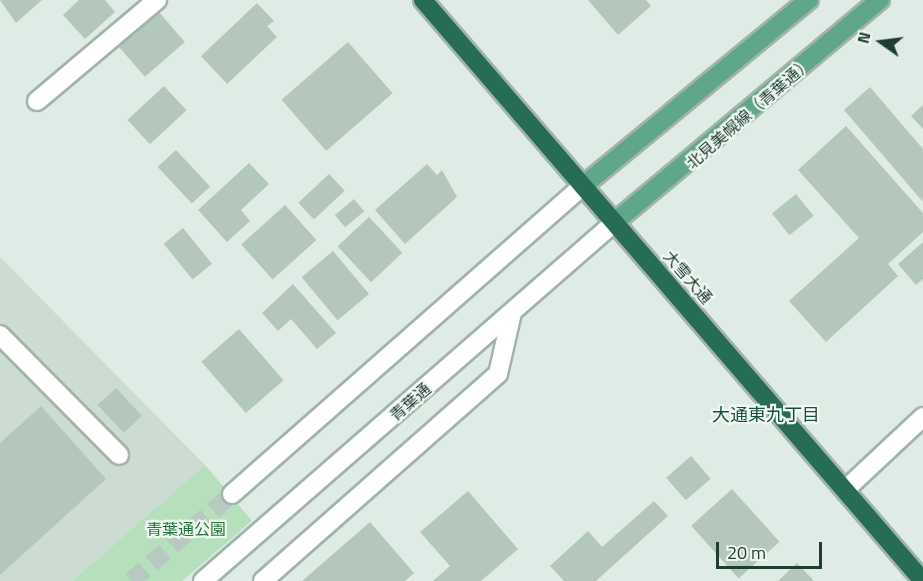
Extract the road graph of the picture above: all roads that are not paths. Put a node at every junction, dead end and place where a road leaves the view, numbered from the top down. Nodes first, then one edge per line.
1 (157, 0) edge
2 (423, 0) edge
3 (809, 0) edge
4 (880, 0) edge
5 (37, 101) dead end
6 (583, 186) junction
7 (615, 222) junction
8 (512, 313) junction
9 (0, 335) edge
10 (923, 417) edge
11 (119, 455) dead end
12 (844, 490) junction
13 (232, 494) tunnel mouth
14 (203, 581) edge
15 (263, 581) edge
16 (923, 581) edge

1 - 5 street
2 - 6 highway, 大雪大通
3 - 6 main road
4 - 7 main road, 北見美幌線（青葉通）
6 - 7 highway, 大雪大通
6 - 13 street
7 - 8 street, 青葉通
7 - 12 highway, 大雪大通
8 - 14 street, 青葉通
8 - 15 street
9 - 11 street
10 - 12 street
12 - 16 highway, 大雪大通

